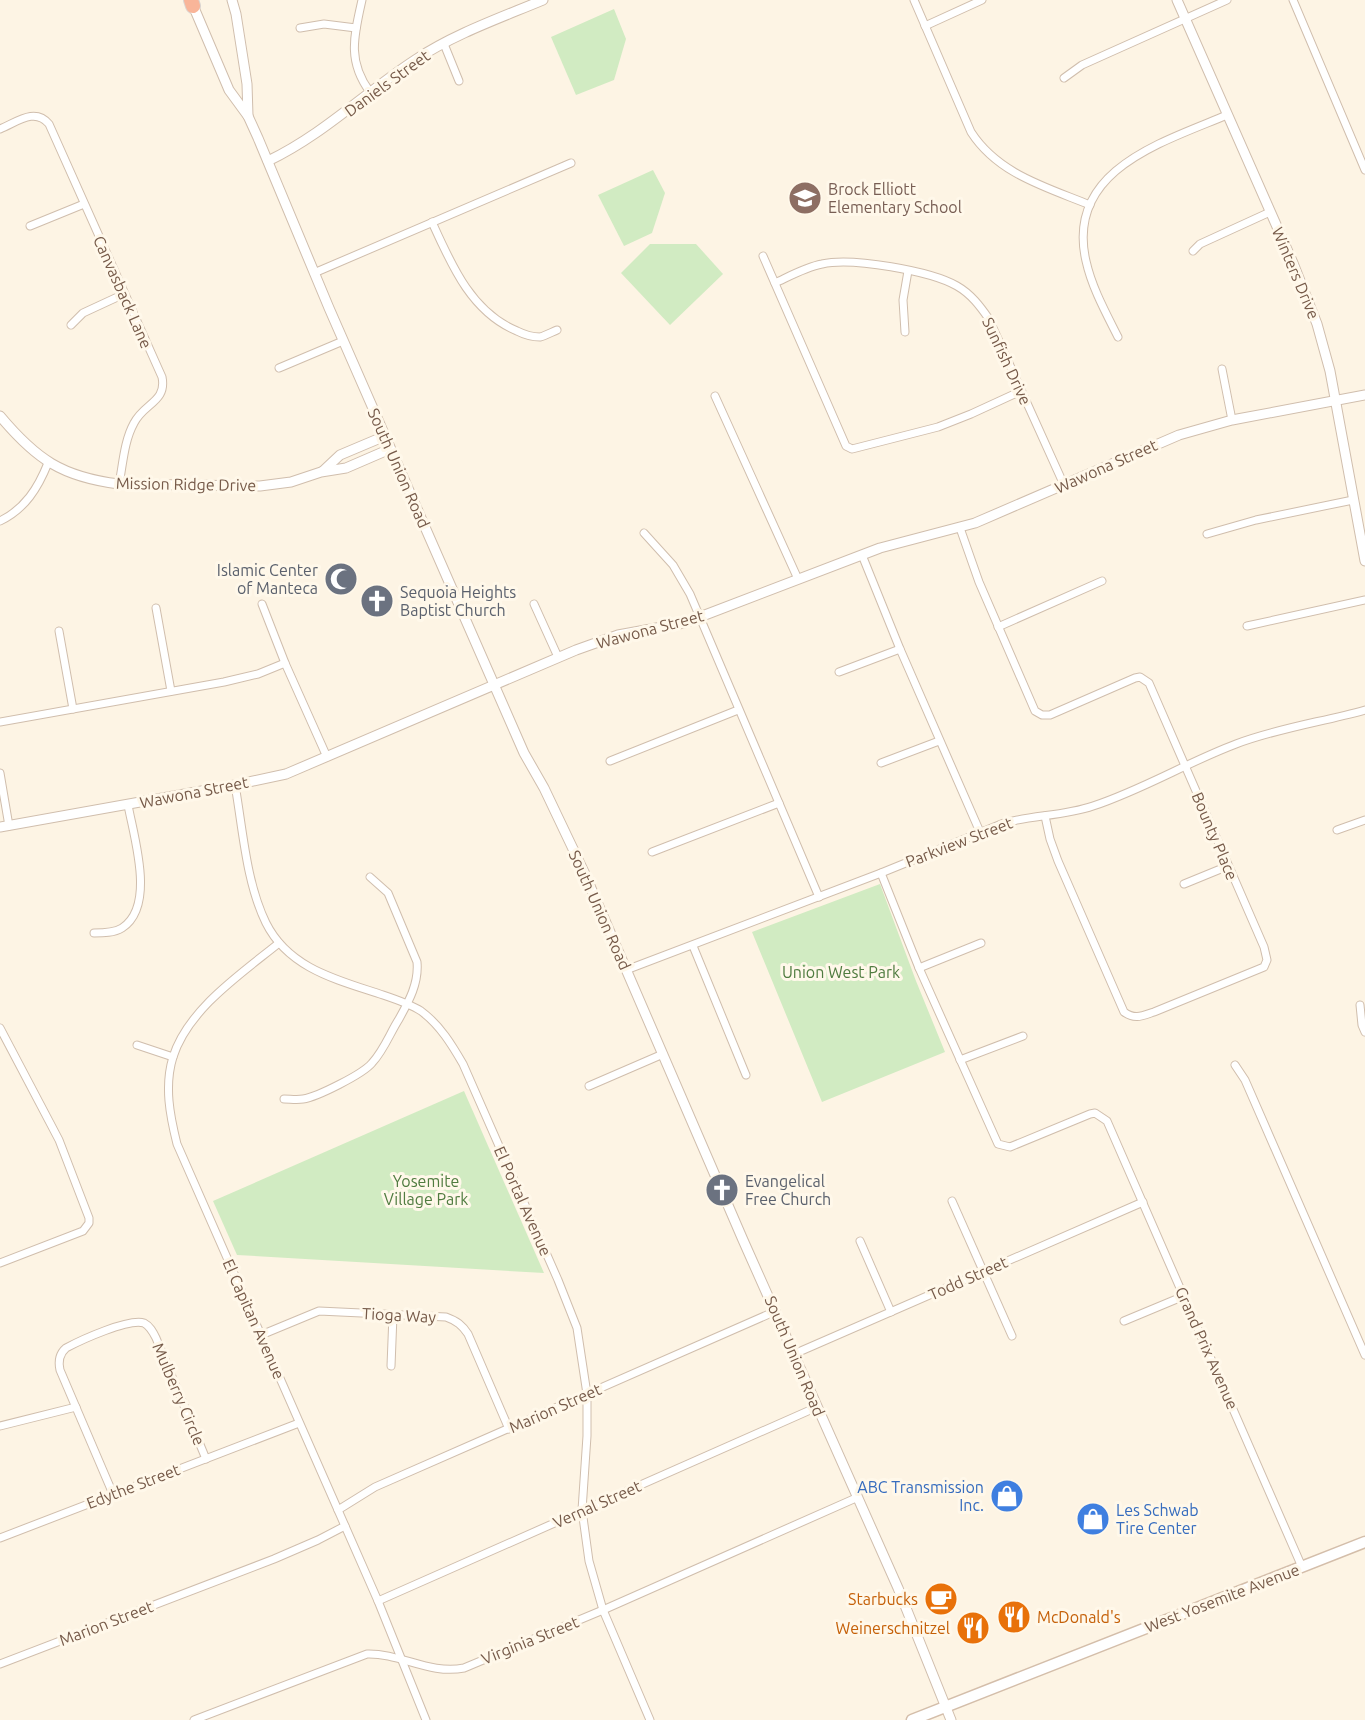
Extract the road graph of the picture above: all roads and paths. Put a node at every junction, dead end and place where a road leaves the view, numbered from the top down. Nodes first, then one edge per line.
1 (232, 0) edge
2 (362, 0) edge
3 (543, 0) edge
4 (914, 0) edge
5 (982, 0) edge
6 (1177, 0) edge
7 (1227, 0) edge
8 (1293, 0) edge
9 (192, 2) edge
10 (1185, 18) junction
11 (925, 26) junction
12 (300, 28) dead end
13 (356, 28) junction
14 (444, 44) junction
15 (1064, 78) dead end
16 (459, 81) dead end
17 (370, 92) junction
18 (1227, 115) junction
19 (248, 116) junction
20 (0, 129) edge
21 (268, 161) junction
22 (571, 164) dead end
23 (1365, 170) edge
24 (84, 204) junction
25 (1090, 205) junction
26 (1270, 212) junction
27 (432, 222) junction
28 (30, 226) dead end
29 (1193, 251) dead end
30 (763, 256) dead end
31 (908, 271) junction
32 (314, 273) junction
33 (775, 283) junction
34 (124, 294) junction
35 (71, 325) dead end
36 (557, 330) dead end
37 (905, 332) dead end
38 (1118, 337) dead end
39 (343, 341) junction
40 (279, 368) dead end
41 (1222, 369) dead end
42 (1021, 391) junction
43 (1365, 395) edge
44 (715, 396) dead end
45 (1335, 400) junction
46 (0, 416) edge
47 (1232, 420) junction
48 (385, 436) junction
49 (390, 449) junction
50 (48, 463) junction
51 (321, 472) junction
52 (119, 484) junction
53 (1064, 485) junction
54 (1353, 500) junction
55 (0, 521) edge
56 (960, 528) junction
57 (644, 533) dead end
58 (1208, 534) dead end
59 (862, 555) junction
60 (1365, 561) edge
61 (798, 579) junction
62 (1102, 580) dead end
63 (1365, 600) edge
64 (262, 604) dead end
65 (534, 604) dead end
66 (156, 608) dead end
67 (701, 617) junction
68 (1247, 626) dead end
69 (998, 627) junction
70 (59, 631) dead end
71 (900, 649) junction
72 (558, 657) junction
73 (285, 663) junction
74 (839, 672) dead end
75 (494, 684) junction
76 (171, 691) junction
77 (73, 709) junction
78 (738, 710) junction
79 (1365, 710) edge
80 (0, 722) edge
81 (939, 741) junction
82 (327, 757) junction
83 (610, 761) dead end
84 (881, 763) dead end
85 (1185, 766) junction
86 (0, 772) edge
87 (235, 785) junction
88 (779, 803) junction
89 (128, 805) junction
90 (1045, 816) junction
91 (1365, 820) edge
92 (5, 827) edge
93 (1337, 830) dead end
94 (980, 832) junction
95 (652, 852) dead end
96 (1228, 866) junction
97 (881, 873) junction
98 (370, 878) dead end
99 (1184, 884) dead end
100 (819, 897) junction
101 (94, 933) dead end
102 (279, 943) junction
103 (981, 943) dead end
104 (693, 946) junction
105 (919, 968) junction
106 (626, 970) junction
107 (408, 1004) junction
108 (1360, 1005) dead end
109 (0, 1028) edge
110 (1365, 1032) edge
111 (1023, 1036) dead end
112 (137, 1045) dead end
113 (663, 1054) junction
114 (173, 1057) junction
115 (960, 1060) junction
116 (1235, 1065) dead end
117 (746, 1075) dead end
118 (589, 1086) dead end
119 (284, 1099) dead end
120 (952, 1201) dead end
121 (1143, 1202) junction
122 (860, 1241) dead end
123 (0, 1263) edge
124 (983, 1271) junction
125 (1184, 1296) junction
126 (776, 1311) junction
127 (891, 1312) junction
128 (393, 1315) junction
129 (1124, 1322) dead end
130 (261, 1335) junction
131 (1012, 1336) dead end
132 (794, 1354) junction
133 (1365, 1355) edge
134 (391, 1366) dead end
135 (587, 1394) junction
136 (76, 1407) junction
137 (817, 1407) junction
138 (299, 1423) junction
139 (0, 1426) edge
140 (508, 1428) junction
141 (206, 1458) junction
142 (113, 1494) junction
143 (856, 1498) junction
144 (338, 1510) junction
145 (582, 1510) junction
146 (345, 1526) junction
147 (0, 1538) edge
148 (1365, 1542) edge
149 (1302, 1567) junction
150 (378, 1601) junction
151 (603, 1610) junction
152 (401, 1660) junction
153 (0, 1664) edge
154 (946, 1708) junction
155 (194, 1720) edge
156 (426, 1720) edge
157 (650, 1720) edge
158 (912, 1720) edge
159 (951, 1720) edge

1 - 19 street, South Union Road
2 - 13 street
3 - 14 street, Daniels Street
4 - 11 street
5 - 11 street
6 - 10 street, Winters Drive
7 - 10 street
8 - 23 street
9 - 19 street, South Union Road
10 - 15 street
10 - 18 street, Winters Drive
11 - 25 street
12 - 13 street
13 - 17 street
14 - 16 street
14 - 17 street, Daniels Street
17 - 21 street, Daniels Street
18 - 25 street
18 - 26 street, Winters Drive
19 - 21 street, South Union Road
20 - 24 street, Canvasback Lane
21 - 32 street, South Union Road
22 - 27 street
24 - 28 street
24 - 34 street, Canvasback Lane
25 - 38 street
26 - 29 street
26 - 45 street, Winters Drive
27 - 32 street
27 - 36 street
30 - 33 street
31 - 33 street, Sunfish Drive
31 - 37 street
31 - 42 street, Sunfish Drive
32 - 39 street, South Union Road
33 - 42 street
34 - 35 street
34 - 52 street, Canvasback Lane
39 - 40 street
39 - 48 street, South Union Road
41 - 47 street
42 - 53 street, Sunfish Drive
43 - 45 street, Wawona Street
44 - 61 street
45 - 47 street, Wawona Street
45 - 54 street, Winters Drive
46 - 50 street, Mission Ridge Drive
47 - 53 street, Wawona Street
48 - 49 street, South Union Road
48 - 51 street, Mission Ridge Drive
49 - 51 street, Mission Ridge Drive
49 - 75 street, South Union Road
50 - 52 street, Mission Ridge Drive
50 - 55 street
51 - 52 street, Mission Ridge Drive
53 - 56 street, Wawona Street
54 - 58 street
54 - 60 street, Winters Drive
56 - 59 street, Wawona Street
56 - 69 street
57 - 67 street
59 - 61 street, Wawona Street
59 - 71 street
61 - 67 street, Wawona Street
62 - 69 street
63 - 68 street
64 - 73 street
65 - 72 street
66 - 76 street
67 - 72 street, Wawona Street
67 - 78 street
69 - 85 street, Bounty Place
70 - 77 street
71 - 74 street
71 - 81 street
72 - 75 street, Wawona Street
73 - 76 street
73 - 82 street
75 - 82 street, Wawona Street
75 - 106 street, South Union Road
76 - 77 street
77 - 80 street
78 - 83 street
78 - 88 street
79 - 85 street, Parkview Street
81 - 84 street
81 - 94 street
82 - 87 street, Wawona Street
85 - 90 street, Parkview Street
85 - 96 street, Bounty Place
86 - 92 street
87 - 89 street, Wawona Street
87 - 102 street, El Portal Avenue
88 - 95 street
88 - 100 street
89 - 92 street, Wawona Street
89 - 101 street
90 - 94 street, Parkview Street
90 - 96 street, Bounty Place
91 - 93 street
94 - 97 street, Parkview Street
96 - 99 street
97 - 100 street, Parkview Street
97 - 105 street
98 - 107 street
100 - 104 street, Parkview Street
102 - 107 street, El Portal Avenue
102 - 114 street, El Capitan Avenue
103 - 105 street
104 - 106 street, Parkview Street
104 - 117 street
105 - 115 street
106 - 113 street, South Union Road
107 - 119 street
107 - 135 street, El Portal Avenue
108 - 110 street
109 - 123 street
111 - 115 street
112 - 114 street
113 - 118 street
113 - 126 street, South Union Road
114 - 130 street, El Capitan Avenue
115 - 121 street, Grand Prix Avenue
116 - 133 street
120 - 124 street
121 - 124 street, Todd Street
121 - 125 street, Grand Prix Avenue
122 - 127 street
124 - 127 street, Todd Street
124 - 131 street
125 - 129 street
125 - 149 street, Grand Prix Avenue
126 - 132 street, South Union Road
126 - 135 street, Marion Street
127 - 132 street, Todd Street
128 - 130 street, Tioga Way
128 - 134 street
128 - 140 street, Tioga Way
130 - 138 street, El Capitan Avenue
132 - 137 street, South Union Road
135 - 140 street, Marion Street
135 - 145 street, El Portal Avenue
136 - 139 street
136 - 141 street, Mulberry Circle
136 - 142 street, Mulberry Circle
137 - 143 street, South Union Road
137 - 145 street, Vernal Street
138 - 141 street, Edythe Street
138 - 144 street, El Capitan Avenue
140 - 144 street, Marion Street
141 - 142 street, Edythe Street
142 - 147 street, Edythe Street
143 - 151 street, Virginia Street
143 - 154 street, South Union Road
144 - 146 street, El Capitan Avenue
145 - 150 street, Vernal Street
145 - 151 street, El Portal Avenue
146 - 150 street, El Capitan Avenue
146 - 153 street, Marion Street
148 - 149 main road, West Yosemite Avenue
149 - 154 main road, West Yosemite Avenue
150 - 152 street, El Capitan Avenue
151 - 152 street, Virginia Street
151 - 157 street, El Portal Avenue
152 - 155 street, Virginia Street
152 - 156 street, El Capitan Avenue
154 - 158 main road, West Yosemite Avenue
154 - 159 street, South Union Road

